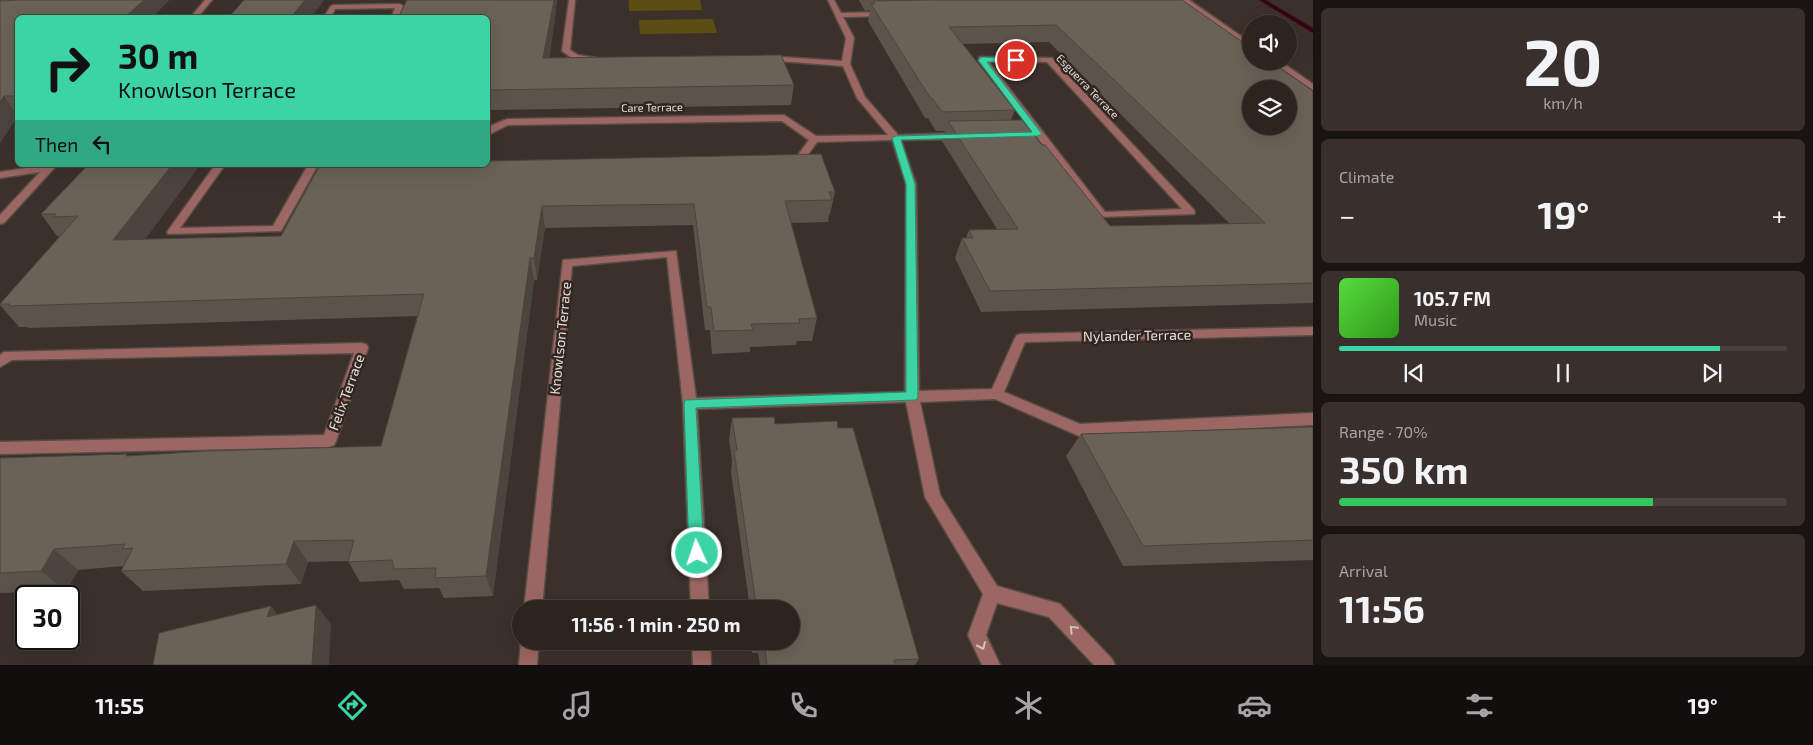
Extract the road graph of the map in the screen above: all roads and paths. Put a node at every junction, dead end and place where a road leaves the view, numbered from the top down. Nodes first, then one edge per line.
1 (209, 0) edge
2 (572, 0) edge
3 (832, 0) edge
4 (1184, 0) edge
5 (898, 14) edge
6 (196, 15) edge
7 (328, 15) edge
8 (396, 15) edge
9 (839, 15) junction
10 (1242, 40) edge
11 (757, 57) edge
12 (606, 60) edge
13 (846, 64) junction
14 (1287, 70) edge
15 (1313, 88) edge
16 (490, 129) edge
17 (1033, 134) joint
18 (971, 136) edge
19 (814, 138) junction
20 (896, 138) junction
21 (779, 162) edge
22 (45, 167) edge
23 (50, 167) edge
24 (219, 167) edge
25 (312, 167) edge
26 (0, 175) edge
27 (0, 221) edge
28 (1313, 331) edge
29 (0, 362) edge
30 (996, 394) junction
31 (912, 397) junction
32 (690, 404) junction
33 (1313, 420) edge
34 (0, 448) edge
35 (992, 594) junction
36 (534, 600) edge
37 (700, 600) edge
38 (529, 650) edge
39 (701, 650) edge
40 (528, 665) edge
41 (702, 665) edge
42 (991, 665) edge
43 (1106, 665) edge

1 - 6 street
2 - 12 street
3 - 9 street
4 - 10 street
5 - 9 street
7 - 8 street
9 - 13 street
11 - 13 street
13 - 20 street
14 - 15 street
16 - 19 street, Care Terrace
17 - 17 street, Esguerra Terrace
18 - 20 street
19 - 20 street
19 - 21 street
20 - 31 street
22 - 26 street
23 - 27 street
24 - 25 street
28 - 30 street, Nylander Terrace
29 - 34 street, Felix Terrace
30 - 31 street
30 - 33 street
31 - 32 street
31 - 35 street
32 - 36 street, Knowlson Terrace
32 - 37 street, Knowlson Terrace
35 -> 42 street
43 -> 35 street
38 - 40 street
39 - 41 street

